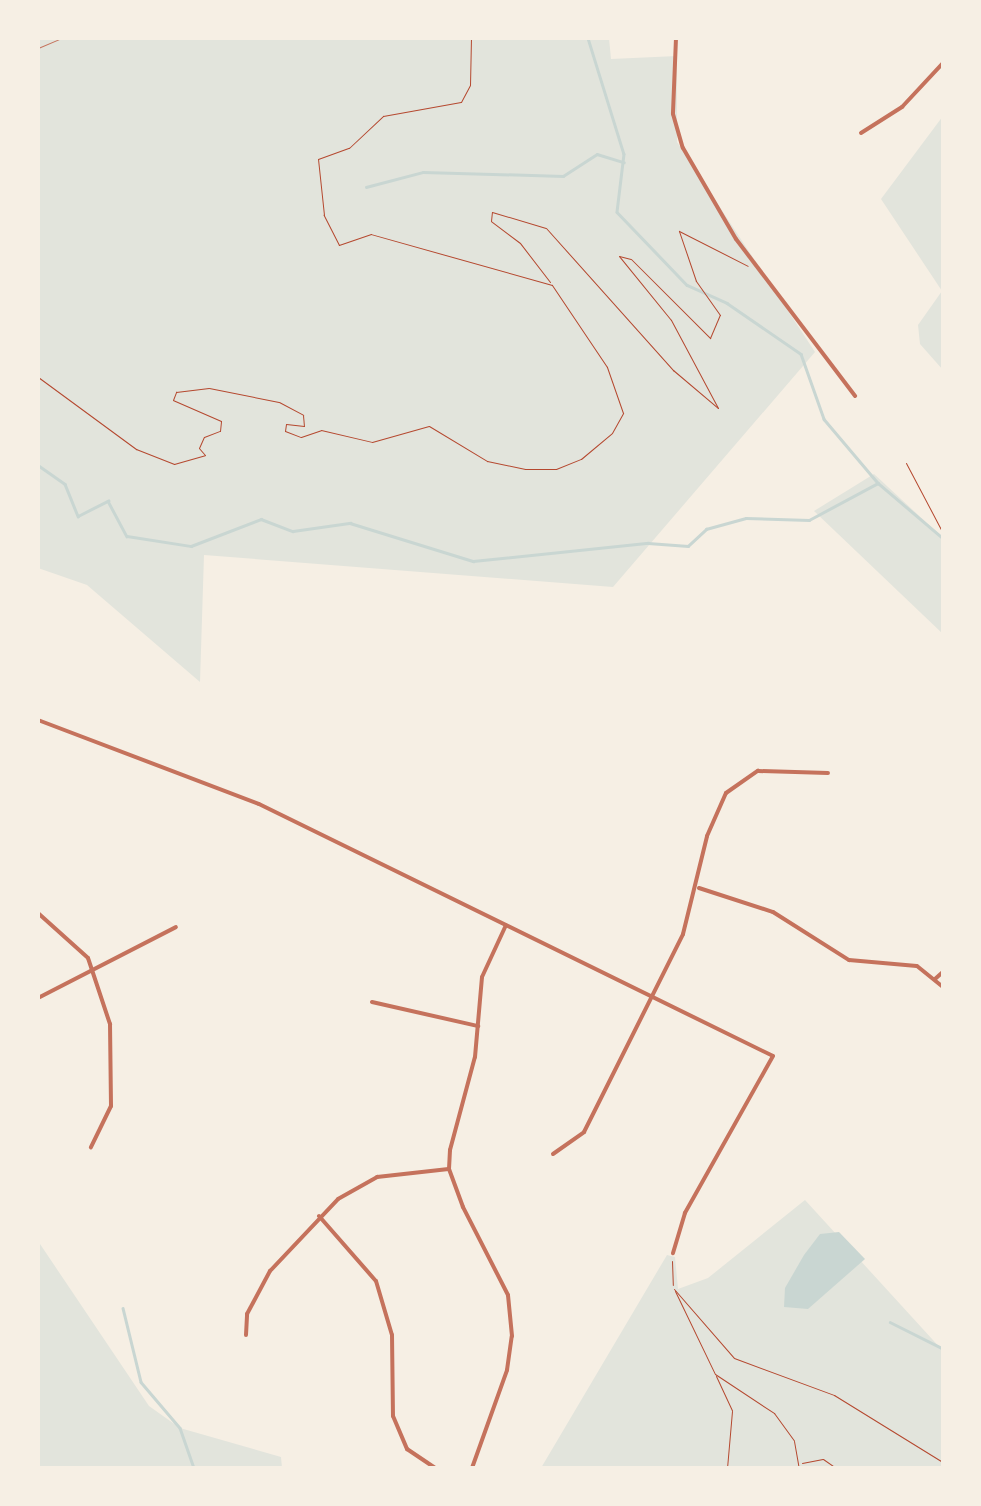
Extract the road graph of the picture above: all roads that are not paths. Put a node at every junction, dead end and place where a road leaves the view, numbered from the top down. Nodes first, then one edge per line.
1 (62, 38) edge
2 (676, 38) edge
3 (38, 48) edge
4 (944, 62) edge
5 (860, 133) dead end
6 (854, 396) dead end
7 (38, 720) edge
8 (828, 773) dead end
9 (699, 888) junction
10 (38, 913) edge
11 (506, 924) junction
12 (176, 927) dead end
13 (94, 970) junction
14 (944, 971) edge
15 (935, 978) junction
16 (944, 988) edge
17 (38, 998) edge
18 (651, 998) junction
19 (372, 1002) dead end
20 (478, 1026) junction
21 (90, 1146) dead end
22 (553, 1154) dead end
23 (449, 1169) junction
24 (319, 1216) junction
25 (673, 1253) road end
26 (246, 1335) dead end
27 (435, 1468) edge
28 (472, 1468) edge

1 - 3 lane
2 - 6 street
4 - 5 street
7 - 11 street
8 - 9 street
9 - 15 street
9 - 18 street
10 - 13 street
11 - 18 street
11 - 20 street
12 - 13 street
13 - 17 street
13 - 21 street
14 - 15 street
15 - 16 street
18 - 22 street
18 - 25 street
19 - 20 street
20 - 23 street
23 - 24 street
23 - 28 street
24 - 26 street
24 - 27 street

